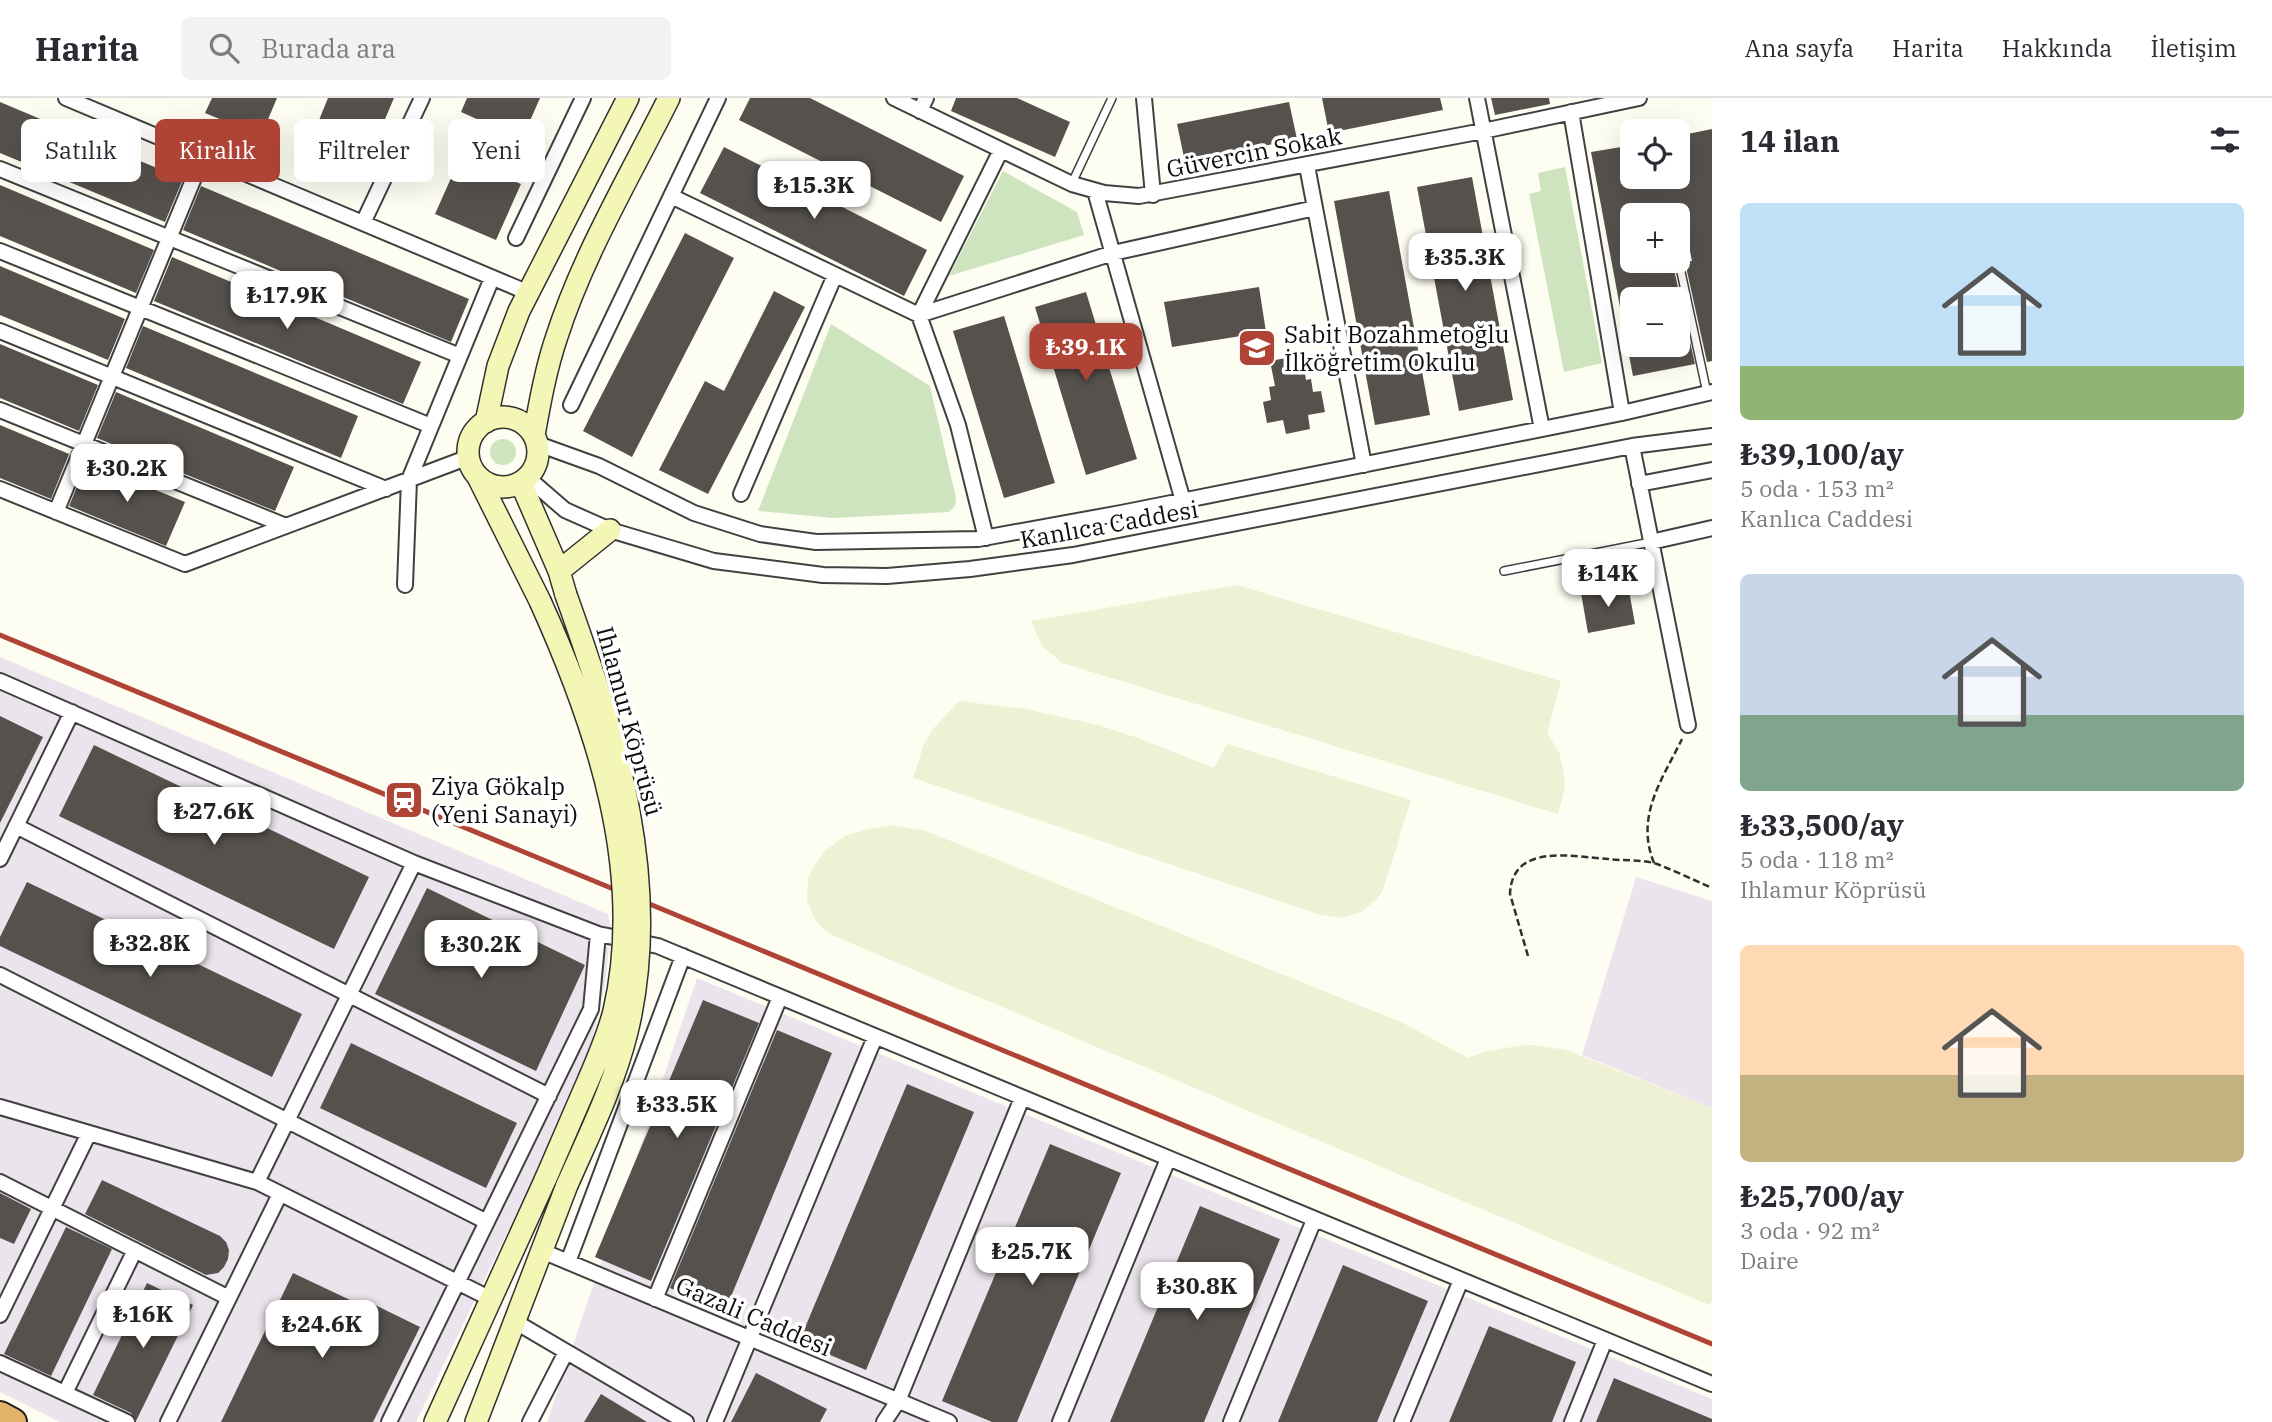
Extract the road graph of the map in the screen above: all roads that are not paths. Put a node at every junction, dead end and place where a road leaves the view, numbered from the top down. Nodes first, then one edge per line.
1 (65, 98) edge
2 (422, 98) edge
3 (583, 98) edge
4 (628, 98) edge
5 (669, 98) edge
6 (718, 98) edge
7 (894, 98) edge
8 (1112, 98) edge
9 (1144, 98) edge
10 (1476, 98) edge
11 (1639, 98) edge
12 (923, 104) edge
13 (1571, 112) junction
14 (1483, 131) junction
15 (155, 136) edge
16 (1001, 150) junction
17 (1307, 166) junction
18 (0, 169) edge
19 (192, 182) edge
20 (265, 182) edge
21 (1072, 184) junction
22 (1095, 191) junction
23 (1153, 195) junction
24 (671, 196) junction
25 (1315, 208) junction
26 (363, 223) junction
27 (169, 238) junction
28 (516, 238) dead end
29 (0, 251) edge
30 (1113, 253) junction
31 (1681, 273) edge
32 (835, 275) junction
33 (492, 278) junction
34 (528, 293) junction
35 (140, 308) junction
36 (919, 315) junction
37 (0, 331) edge
38 (460, 356) junction
39 (112, 377) junction
40 (1709, 392) edge
41 (571, 405) dead end
42 (0, 410) edge
43 (1622, 413) junction
44 (486, 422) junction
45 (431, 426) junction
46 (1542, 429) junction
47 (1712, 436) edge
48 (536, 439) junction
49 (84, 444) junction
50 (1632, 446) junction
51 (469, 457) junction
52 (1364, 465) junction
53 (1712, 470) edge
54 (478, 477) junction
55 (409, 480) junction
56 (524, 480) junction
57 (1639, 484) junction
58 (0, 489) edge
59 (386, 489) junction
60 (741, 494) dead end
61 (1183, 501) junction
62 (57, 512) junction
63 (286, 526) junction
64 (1712, 528) edge
65 (610, 530) junction
66 (986, 538) junction
67 (1651, 541) junction
68 (559, 571) junction
69 (1504, 571) dead end
70 (405, 585) dead end
71 (0, 681) edge
72 (72, 712) junction
73 (1688, 725) road end
74 (16, 826) junction
75 (0, 859) edge
76 (414, 863) junction
77 (598, 934) junction
78 (683, 956) junction
79 (0, 975) edge
80 (349, 995) junction
81 (780, 996) junction
82 (875, 1037) junction
83 (549, 1096) junction
84 (1022, 1098) junction
85 (0, 1107) edge
86 (288, 1121) junction
87 (89, 1133) junction
88 (1168, 1159) junction
89 (0, 1182) edge
90 (257, 1182) junction
91 (280, 1194) junction
92 (52, 1208) junction
93 (1314, 1220) junction
94 (487, 1222) junction
95 (135, 1250) junction
96 (541, 1251) junction
97 (568, 1262) junction
98 (1461, 1280) junction
99 (457, 1282) junction
100 (229, 1298) junction
101 (491, 1299) junction
102 (655, 1299) junction
103 (0, 1315) edge
104 (514, 1321) junction
105 (751, 1339) junction
106 (1605, 1340) junction
107 (566, 1352) junction
108 (0, 1363) edge
109 (1712, 1384) edge
110 (65, 1393) junction
111 (898, 1401) junction
112 (0, 1415) edge
113 (13, 1422) edge
114 (127, 1422) edge
115 (168, 1422) edge
116 (389, 1422) edge
117 (435, 1422) edge
118 (475, 1422) edge
119 (530, 1422) edge
120 (686, 1422) edge
121 (715, 1422) edge
122 (884, 1422) edge
123 (949, 1422) edge
124 (1060, 1422) edge
125 (1231, 1422) edge
126 (1402, 1422) edge
127 (1572, 1422) edge

1 - 15 street
2 - 26 street
3 - 28 street
4 - 34 street
5 - 48 street
6 - 24 street
7 - 12 street, Güvercin Sokak
8 - 21 lane
9 - 23 street
10 - 14 street
11 - 13 street, Güvercin Sokak
12 - 16 street, Güvercin Sokak
13 - 14 street, Güvercin Sokak
13 - 43 street
14 - 17 street, Güvercin Sokak
14 - 46 street
16 - 21 street, Güvercin Sokak
16 - 36 street
17 - 23 street, Güvercin Sokak
17 - 25 street
18 - 27 street
19 - 27 street
20 - 26 street
21 - 22 street, Güvercin Sokak
22 - 23 street, Güvercin Sokak
22 - 30 street
24 - 32 street
24 - 41 street
25 - 30 street
25 - 52 street
26 - 33 street
27 - 35 street
27 - 38 street
29 - 35 street
30 - 36 street
30 - 61 street
31 - 40 lane
32 - 36 street
32 - 60 street
33 - 34 street
33 - 38 street
34 - 44 street
35 - 39 street
35 - 45 street
36 - 66 street
37 - 39 street
38 - 45 street
39 - 49 street
39 - 59 street
40 - 43 street, Kanlıca Caddesi
42 - 49 street
43 - 46 street, Kanlıca Caddesi
44 - 48 street
44 - 51 street
45 - 55 street
46 - 52 street, Kanlıca Caddesi
47 - 50 street, Kanlıca Caddesi
48 - 56 street
48 - 66 street, Kanlıca Caddesi
49 - 62 street
49 - 63 street
50 - 57 street
50 - 65 street, Kanlıca Caddesi
51 - 54 street
51 - 55 street
52 - 61 street, Kanlıca Caddesi
53 - 57 street
54 - 56 street
54 - 101 street, Ihlamur Köprüsü, bridge
55 - 59 street
55 - 70 street
56 - 65 street, Kanlıca Caddesi
56 - 68 street, Ihlamur Köprüsü
57 - 67 street
58 - 62 street
59 - 63 street
61 - 66 street, Kanlıca Caddesi
62 - 63 street
64 - 67 street
65 - 68 street
67 - 69 lane
67 - 73 street
68 - 96 street, Ihlamur Köprüsü, bridge
71 - 72 street
72 - 74 street
72 - 76 street
74 - 75 street
74 - 80 street
76 - 77 street
76 - 80 street
77 - 78 street
77 - 83 street
78 - 81 street
78 - 97 street
79 - 86 street
80 - 83 street
80 - 86 street
81 - 82 street
81 - 102 street
82 - 84 street
82 - 105 street
83 - 94 street
84 - 88 street
84 - 111 street
85 - 87 street
86 - 90 street
86 - 94 street
87 - 90 street
87 - 92 street
88 - 93 street
88 - 124 street
89 - 92 street
90 - 91 street
91 - 99 street
91 - 100 street
92 - 95 street
92 - 103 street
93 - 98 street
93 - 125 street
94 - 99 street
95 - 100 street
95 - 110 street
96 - 97 street, Gazali Caddesi
96 - 104 street, Ihlamur Köprüsü
97 - 102 street, Gazali Caddesi
98 - 106 street
98 - 126 street
99 - 101 street
99 - 116 street
100 - 115 street
101 - 117 street, Ihlamur Köprüsü
102 - 105 street, Gazali Caddesi
104 - 107 street
104 - 118 street, Ihlamur Köprüsü
105 - 111 street, Gazali Caddesi
105 - 121 street
106 - 109 street
106 - 127 street
107 - 119 street
107 - 120 street
108 - 110 street
110 - 114 street
111 - 122 street
111 - 123 street, Gazali Caddesi
112 - 113 highway

